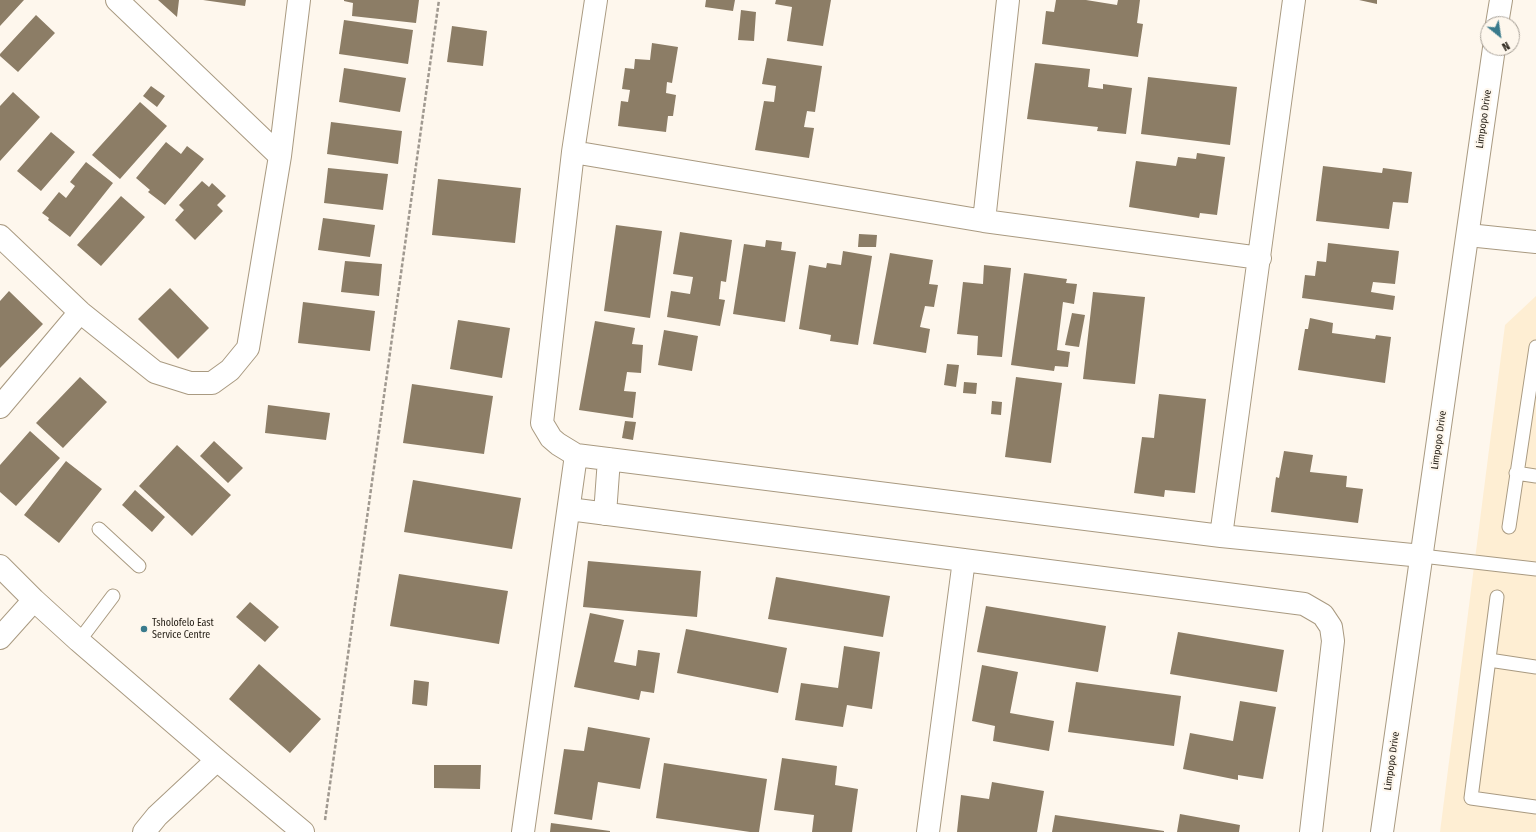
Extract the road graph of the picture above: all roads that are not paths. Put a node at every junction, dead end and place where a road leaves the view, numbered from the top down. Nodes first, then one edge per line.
1 (116, 0) edge
2 (299, 0) edge
3 (596, 0) edge
4 (1008, 0) edge
5 (1294, 0) edge
6 (1501, 0) edge
7 (1498, 16) edge
8 (1493, 56) edge
9 (573, 152) junction
10 (280, 156) junction
11 (984, 221) junction
12 (1468, 235) junction
13 (0, 236) edge
14 (1536, 242) edge
15 (1260, 258) junction
16 (80, 312) junction
17 (1536, 347) edge
18 (0, 407) edge
19 (576, 455) junction
20 (609, 459) junction
21 (1516, 473) junction
22 (1536, 476) edge
23 (569, 509) junction
24 (605, 514) junction
25 (1509, 526) dead end
26 (99, 529) dead end
27 (1221, 536) junction
28 (1422, 556) junction
29 (964, 560) junction
30 (0, 566) edge
31 (139, 566) dead end
32 (1536, 569) edge
33 (113, 596) dead end
34 (1497, 596) dead end
35 (34, 600) junction
36 (0, 638) edge
37 (80, 641) junction
38 (1489, 660) junction
39 (1536, 667) edge
40 (217, 760) junction
41 (1536, 807) edge
42 (144, 832) edge
43 (303, 832) edge
44 (522, 832) edge
45 (928, 832) edge
46 (1311, 832) edge
47 (1382, 832) edge

1 - 10 street
2 - 10 street
3 - 9 street
4 - 11 street
5 - 15 street
6 - 7 street
8 - 12 street, Limpopo Drive
9 - 11 street
9 - 19 street
10 - 16 street
11 - 15 street
12 - 14 street
12 - 28 street, Limpopo Drive
13 - 16 street
15 - 27 street
16 - 18 street
17 - 21 lane
19 - 20 street
19 - 23 street
20 - 24 street
20 - 27 street
21 - 22 lane
21 - 25 lane
23 - 24 street
23 - 44 street
24 - 29 street
26 - 31 lane
27 - 28 street
28 - 32 lane
28 - 47 street, Limpopo Drive
29 - 45 street
29 - 46 street
30 - 35 street
33 - 37 lane
34 - 38 lane
35 - 36 street
35 - 37 street
37 - 40 street
38 - 39 lane
38 - 41 lane
40 - 42 street
40 - 43 street

